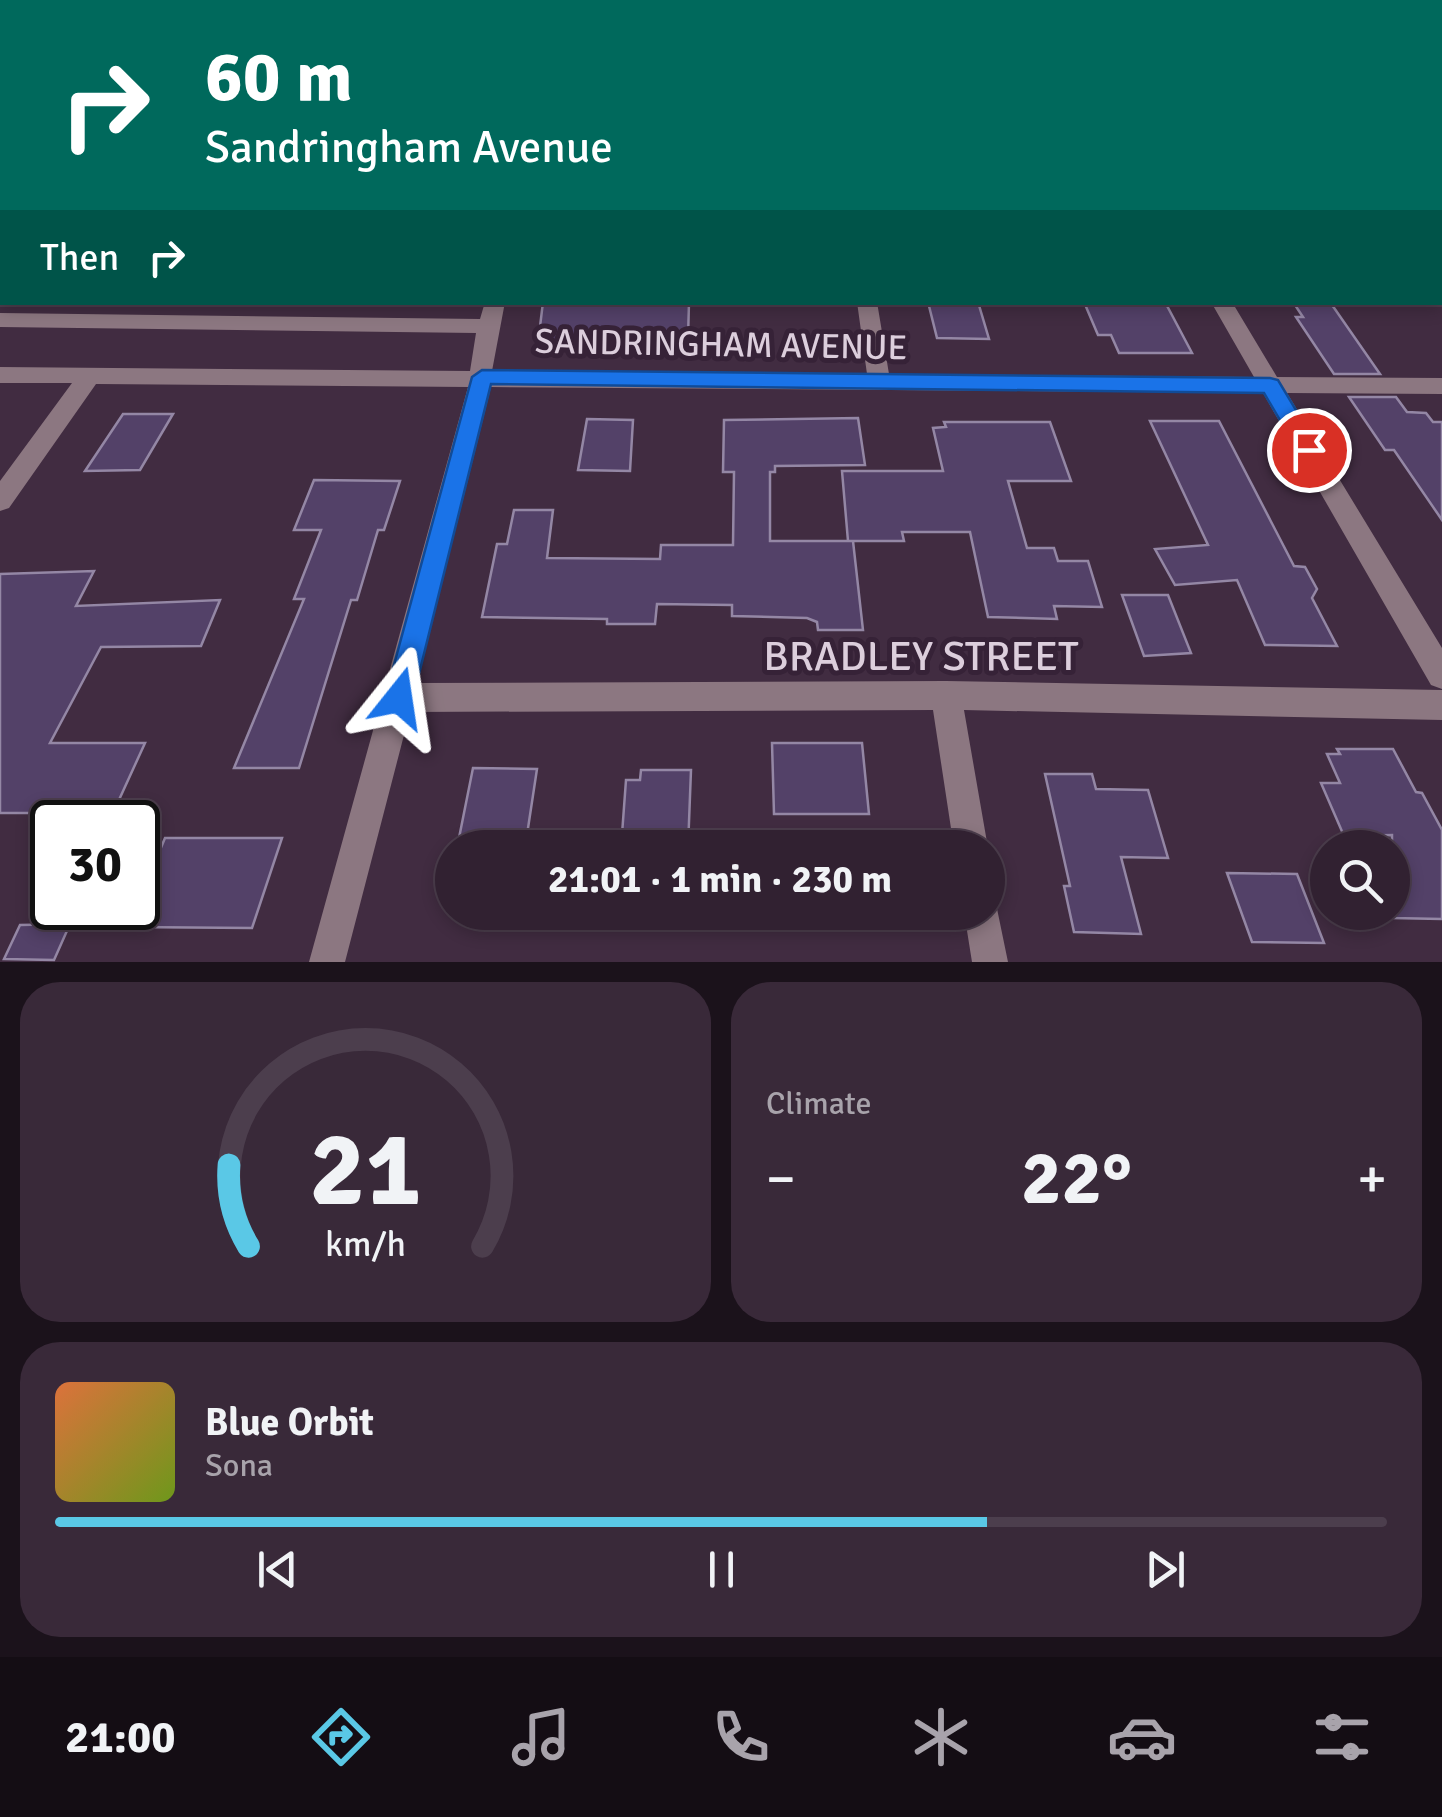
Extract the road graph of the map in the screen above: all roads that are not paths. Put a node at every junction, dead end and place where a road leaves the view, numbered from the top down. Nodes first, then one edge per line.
1 (403, 305) edge
2 (866, 305) edge
3 (1224, 305) edge
4 (492, 314) edge
5 (0, 320) edge
6 (396, 325) junction
7 (0, 375) edge
8 (89, 376) junction
9 (482, 377) junction
10 (879, 381) junction
11 (1270, 385) junction
12 (1442, 386) edge
13 (0, 501) edge
14 (1442, 675) edge
15 (946, 695) junction
16 (399, 698) junction
17 (1442, 705) edge
18 (968, 830) edge
19 (985, 930) edge
20 (327, 962) edge
21 (990, 962) edge

1 - 6 street
2 - 10 street
3 - 11 street
4 - 6 street
4 - 9 street
5 - 6 street
7 - 8 street, SANDRINGHAM AVENUE
8 - 9 street, SANDRINGHAM AVENUE
8 - 13 street
9 - 10 street, SANDRINGHAM AVENUE
9 - 16 street
10 - 11 street, SANDRINGHAM AVENUE
11 - 12 street, SANDRINGHAM AVENUE
11 - 14 street
15 - 16 street, BRADLEY STREET
15 - 17 street, BRADLEY STREET
15 - 18 street
16 - 20 street
19 - 21 street

